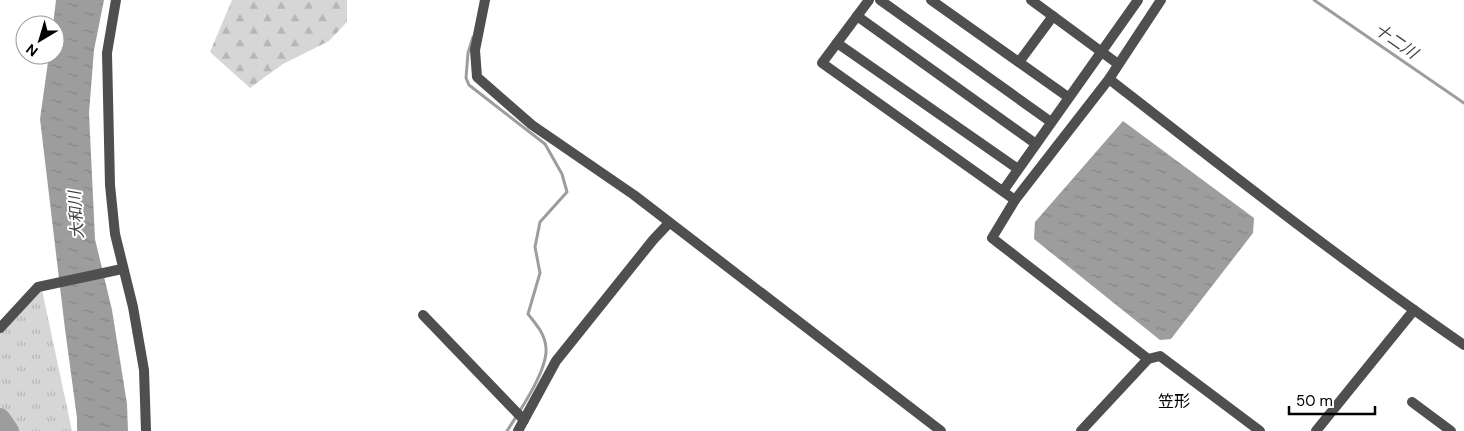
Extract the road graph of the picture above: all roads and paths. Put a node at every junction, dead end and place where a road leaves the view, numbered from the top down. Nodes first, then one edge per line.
1 (116, 0) edge
2 (485, 0) edge
3 (868, 0) edge
4 (880, 0) edge
5 (931, 0) edge
6 (1031, 0) edge
7 (1138, 0) edge
8 (1161, 0) edge
9 (857, 16) junction
10 (1053, 16) junction
11 (837, 43) junction
12 (1101, 51) junction
13 (1019, 62) junction
14 (1118, 64) junction
15 (1109, 79) junction
16 (1068, 97) junction
17 (1051, 122) junction
18 (1036, 144) junction
19 (1018, 169) junction
20 (1003, 191) junction
21 (1015, 200) junction
22 (669, 223) junction
23 (120, 269) junction
24 (1414, 310) junction
25 (423, 315) dead end
26 (0, 328) edge
27 (1464, 345) edge
28 (1148, 359) junction
29 (1412, 402) dead end
30 (524, 420) junction
31 (146, 431) edge
32 (518, 431) edge
33 (941, 431) edge
34 (1081, 431) edge
35 (1260, 431) edge
36 (1316, 431) edge
37 (1451, 431) edge

1 - 23 street
2 - 22 street
3 - 9 street
4 - 17 street
5 - 13 street
6 - 10 street
7 - 12 street
8 - 14 street
9 - 11 street
9 - 18 street
10 - 12 street
10 - 13 street
11 - 19 street
11 - 20 street
12 - 14 street
12 - 16 street
13 - 16 street
14 - 15 street
15 - 21 street
15 - 24 street
16 - 17 street
17 - 18 street
18 - 19 street
19 - 20 street
20 - 21 street
21 - 28 street
22 - 30 street
22 - 33 street
23 - 26 street
23 - 31 street
24 - 27 street
24 - 36 street
25 - 30 street
28 - 34 street
28 - 35 street
29 - 37 street
30 - 32 street

